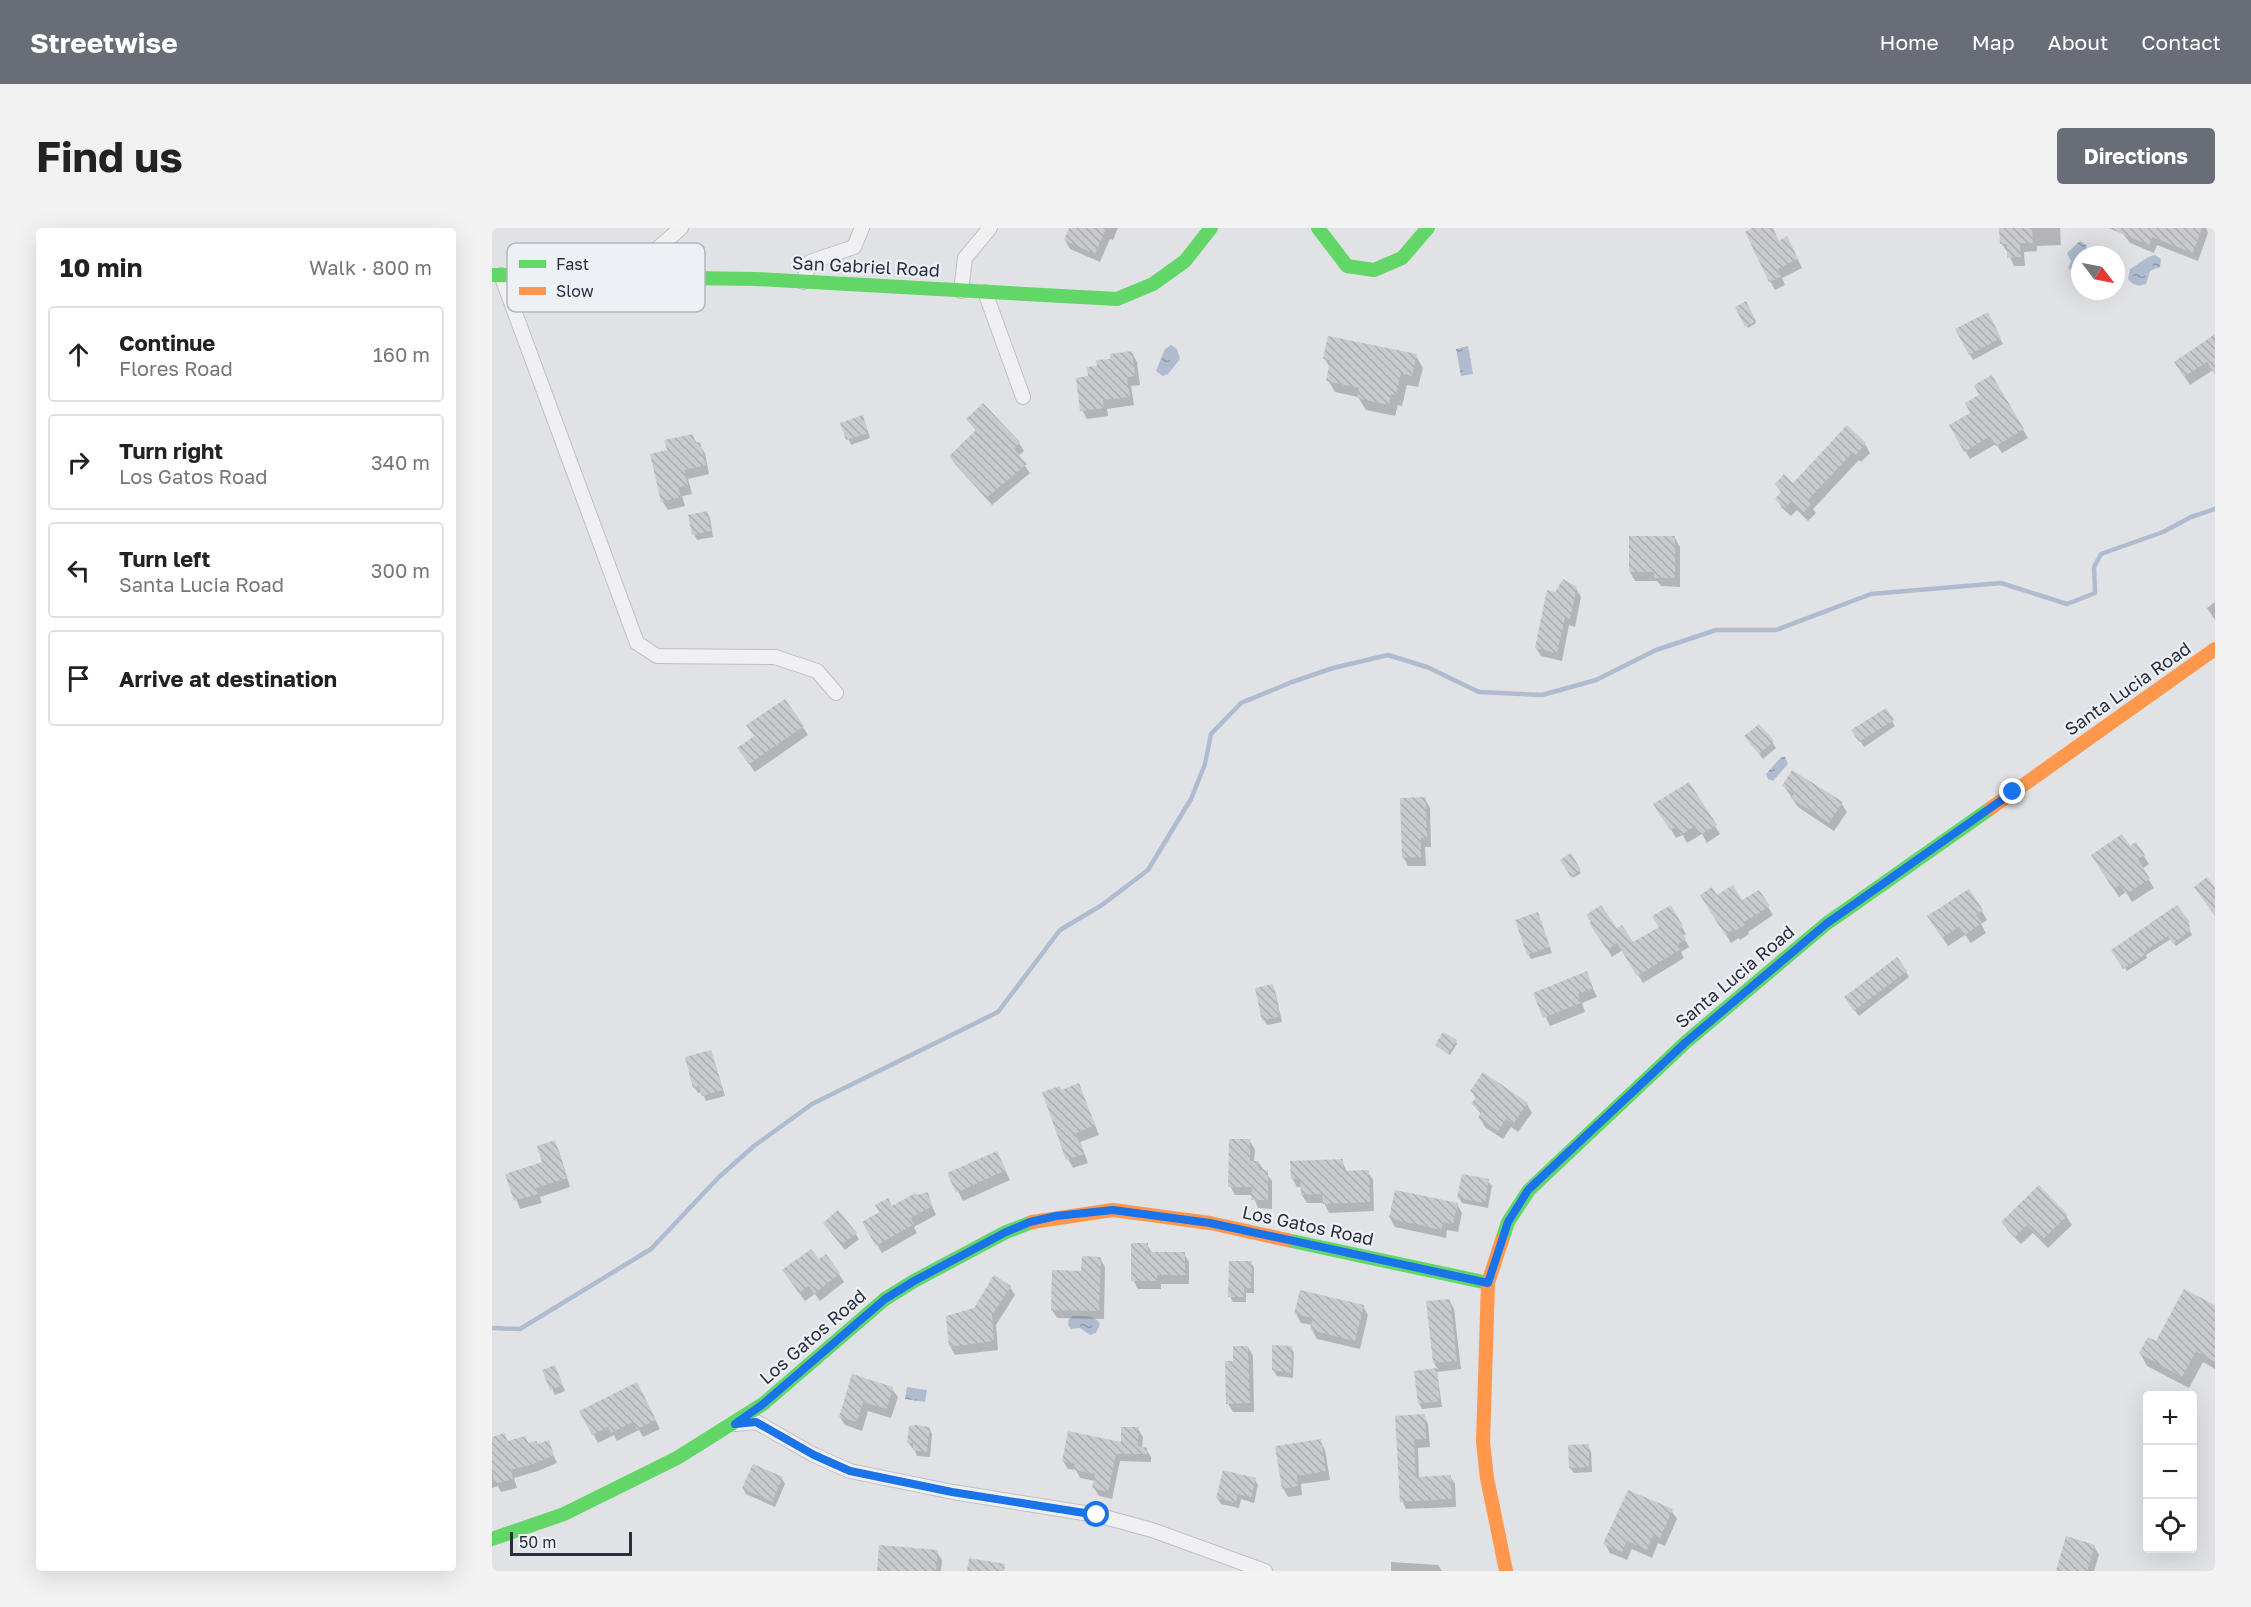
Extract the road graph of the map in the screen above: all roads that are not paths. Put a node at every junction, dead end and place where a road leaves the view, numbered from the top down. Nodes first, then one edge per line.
1 (681, 228) edge
2 (862, 228) edge
3 (990, 228) edge
4 (1211, 228) edge
5 (1318, 228) edge
6 (1428, 228) edge
7 (664, 243) edge
8 (496, 275) edge
9 (705, 279) edge
10 (803, 282) junction
11 (961, 291) junction
12 (985, 292) junction
13 (507, 304) edge
14 (510, 312) edge
15 (1023, 397) dead end
16 (2215, 649) edge
17 (836, 693) dead end
18 (1488, 1283) junction
19 (735, 1424) junction
20 (492, 1539) edge
21 (1265, 1571) edge
22 (1506, 1571) edge

1 - 7 street
2 - 10 street
3 - 11 street
4 - 12 street, San Gabriel Road
5 - 6 street
8 - 13 street
9 - 10 street, San Gabriel Road
10 - 11 street, San Gabriel Road
11 - 12 street, San Gabriel Road
12 - 15 street
14 - 17 street
16 - 18 street, Santa Lucia Road
18 - 19 street, Los Gatos Road
18 - 22 street, Santa Lucia Road
19 - 20 street, Los Gatos Road
19 - 21 street

